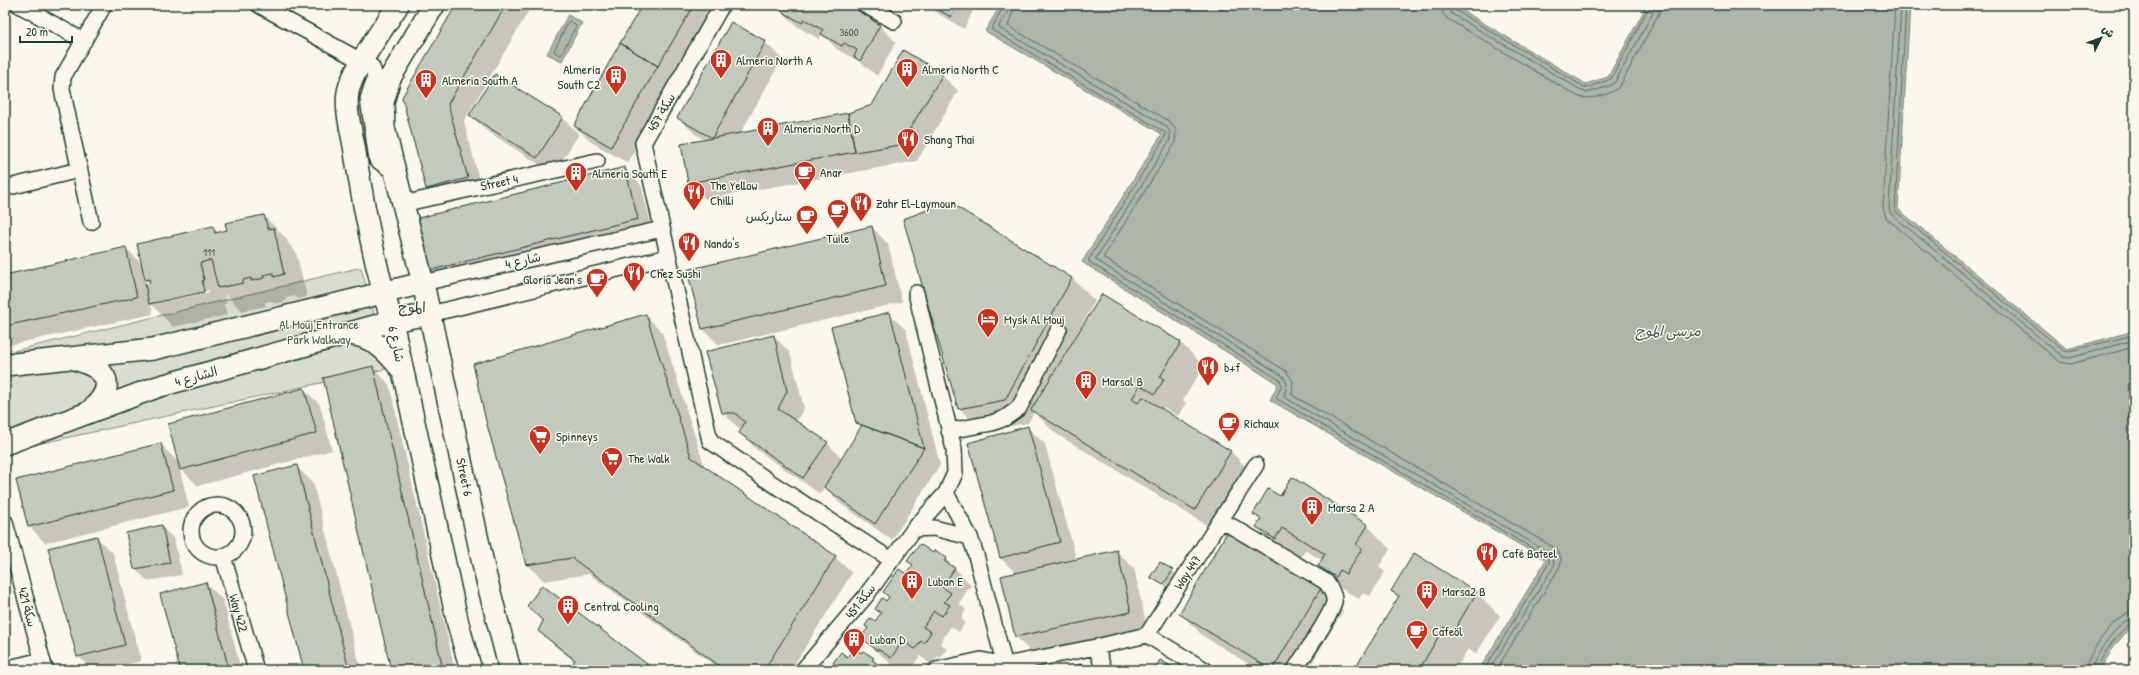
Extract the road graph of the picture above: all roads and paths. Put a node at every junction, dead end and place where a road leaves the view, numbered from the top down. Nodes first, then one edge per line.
1 (19, 5) edge
2 (104, 5) edge
3 (260, 5) edge
4 (398, 5) edge
5 (434, 5) edge
6 (722, 5) edge
7 (865, 5) edge
8 (894, 21) dead end
9 (84, 41) junction
10 (363, 62) junction
11 (596, 161) dead end
12 (78, 170) junction
13 (395, 173) junction
14 (5, 188) edge
15 (402, 204) junction
16 (91, 222) dead end
17 (662, 229) junction
18 (374, 249) junction
19 (668, 257) junction
20 (423, 283) junction
21 (916, 293) dead end
22 (383, 294) junction
23 (350, 301) junction
24 (430, 314) junction
25 (392, 321) junction
26 (1059, 329) dead end
27 (344, 334) junction
28 (70, 358) junction
29 (5, 365) edge
30 (402, 370) junction
31 (87, 414) junction
32 (949, 431) junction
33 (5, 444) edge
34 (1256, 465) dead end
35 (946, 493) junction
36 (1220, 520) junction
37 (5, 522) edge
38 (914, 529) junction
39 (970, 537) junction
40 (223, 556) dead end
41 (890, 559) junction
42 (1147, 635) junction
43 (1096, 647) junction
44 (43, 665) edge
45 (1006, 667) edge
46 (5, 669) edge
47 (256, 670) edge
48 (471, 670) edge
49 (510, 670) edge
50 (803, 670) edge
51 (936, 670) edge
52 (1104, 670) edge
53 (1205, 670) edge
54 (1295, 670) edge

1 - 9 street
2 - 9 street
3 - 10 street
4 - 10 street, شارع 6
5 - 13 street
6 - 17 street, سكة 457
7 - 8 street
9 - 12 street
10 - 13 street
10 - 18 street, شارع 6
11 - 15 street, Street 4
12 - 14 street
12 - 16 street
13 - 15 street
15 - 20 street
17 - 19 street, سكة 457
17 - 20 street, شارع 4
18 - 22 street, شارع 6
18 - 23 street
19 - 24 street
19 - 41 street, سكة 457
20 - 22 street, شارع 4
20 - 24 street, Street 6
21 - 32 street, سكة 451
22 - 23 street
22 - 25 street, شارع 6
23 - 28 street
24 - 25 street
24 - 49 street, Street 6
25 - 27 street, الشارع 4
25 - 30 street, شارع 6
26 - 32 street
27 - 30 street
27 - 31 street, الشارع 4
28 - 29 street
28 - 31 street
30 - 48 street, شارع 6
31 - 33 street, الشارع 4
32 - 35 street, سكة 451
34 - 36 street, Way 447
35 - 38 street, سكة 451
35 - 39 street
36 - 42 street, Way 447
36 - 54 street
37 - 44 street, سكة 421
38 - 39 street
38 - 41 street, سكة 451
39 - 45 street
40 - 47 street, Way 422
41 - 50 street, سكة 451
42 - 43 street
42 - 53 street
43 - 45 street
43 - 52 street
44 - 46 street
45 - 51 street

